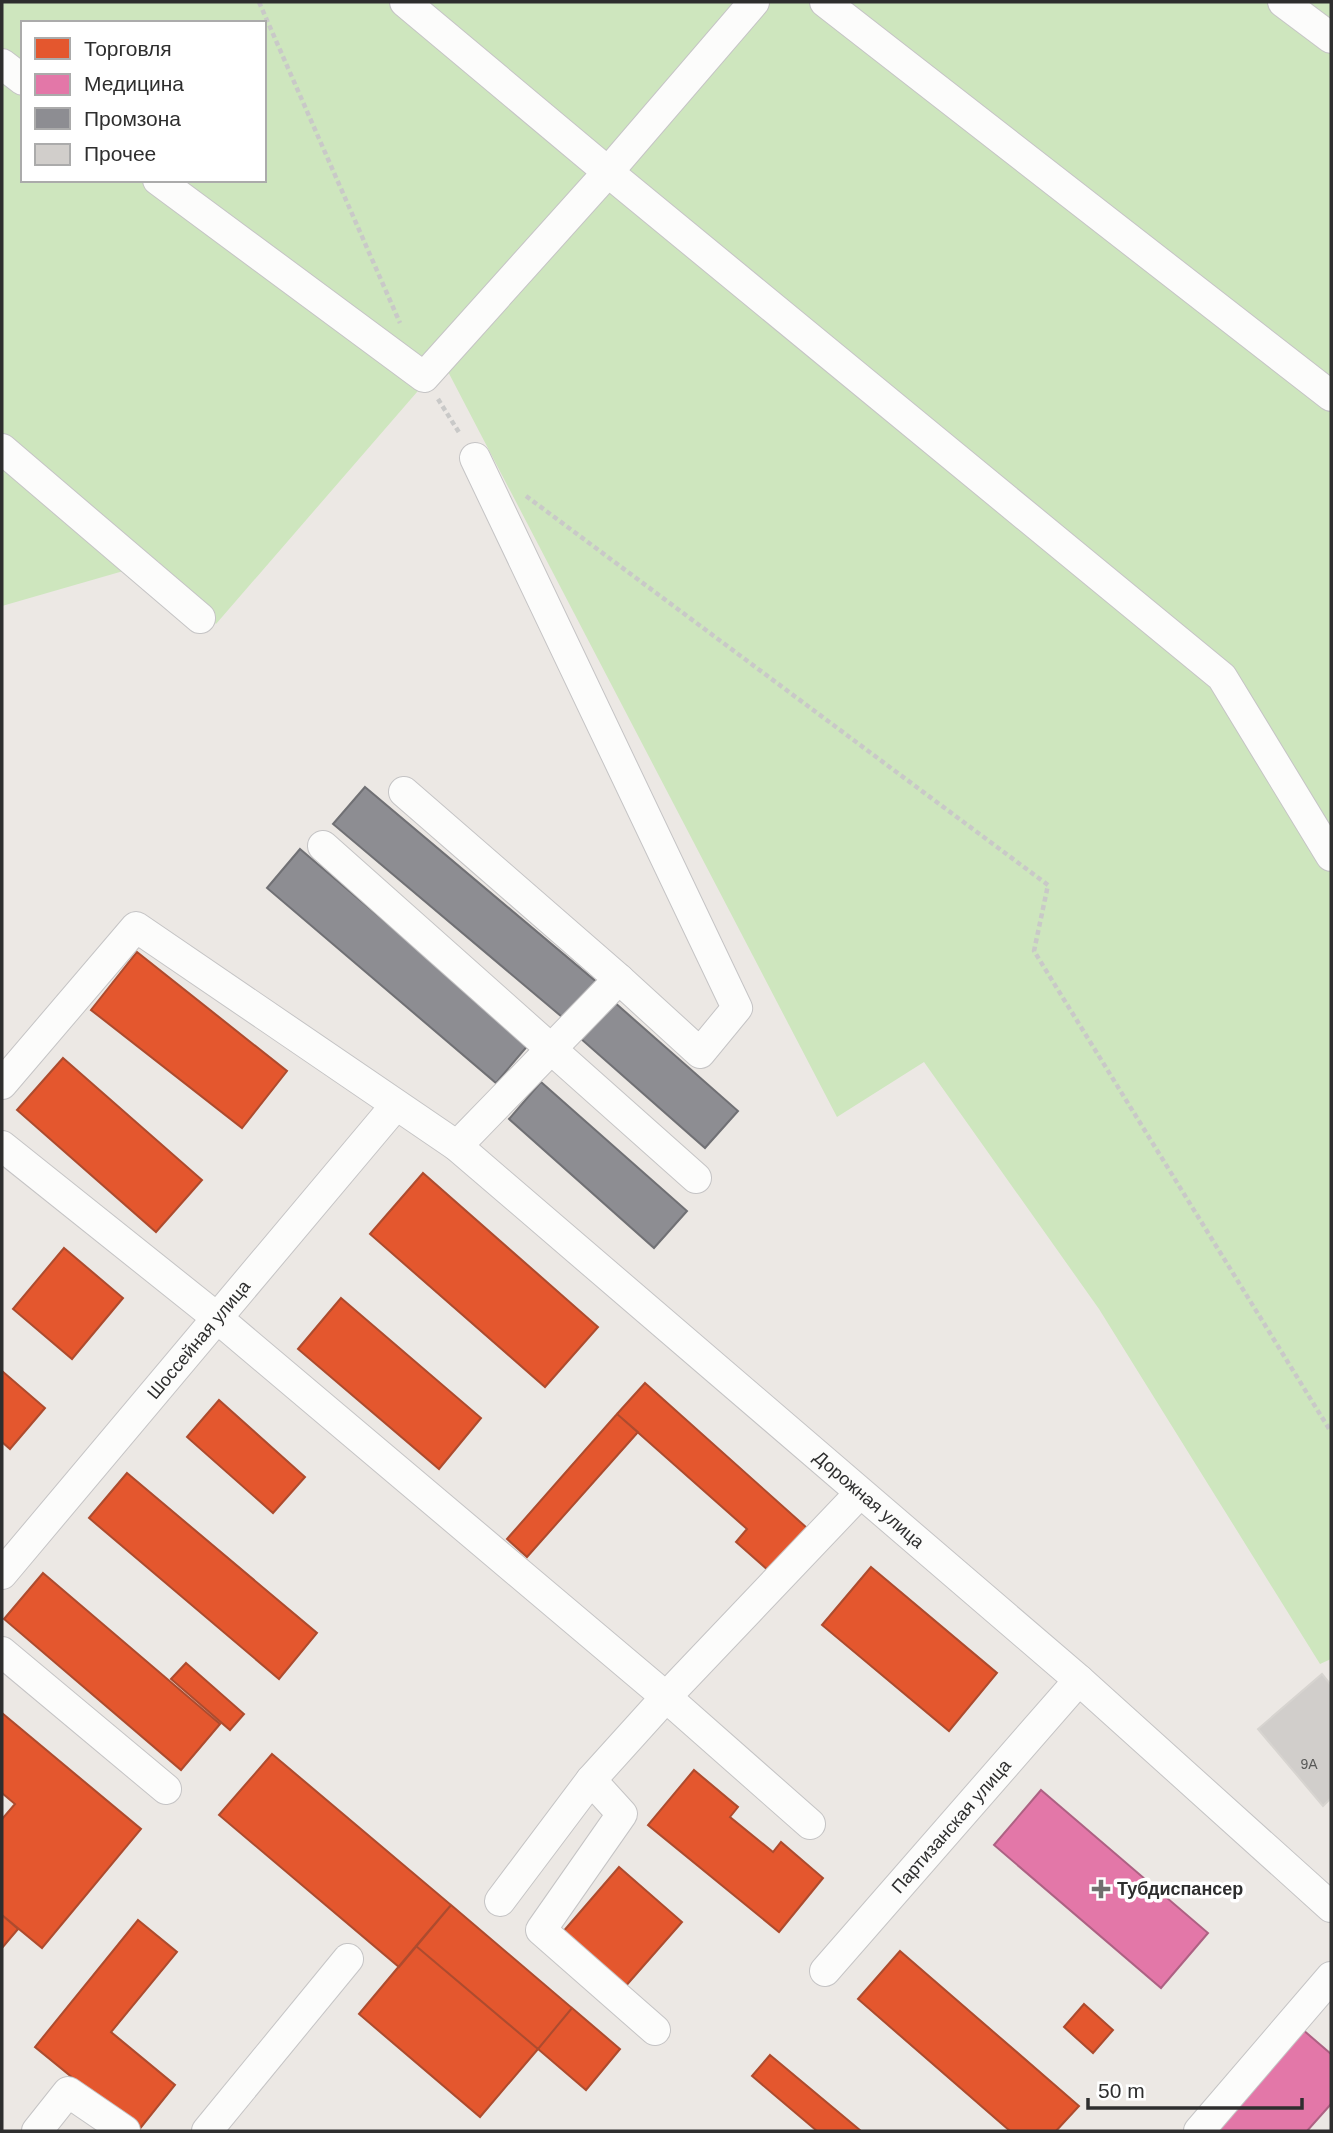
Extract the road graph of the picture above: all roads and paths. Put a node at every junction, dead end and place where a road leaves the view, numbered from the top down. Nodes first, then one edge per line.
1 (259, 2) edge
2 (405, 2) edge
3 (754, 2) edge
4 (825, 2) edge
5 (1283, 2) edge
6 (1331, 38) edge
7 (2, 64) edge
8 (21, 78) edge
9 (608, 172) junction
10 (161, 182) edge
11 (402, 327) dead end
12 (424, 377) junction
13 (1331, 396) edge
14 (2, 449) edge
15 (475, 458) joint
16 (519, 491) dead end
17 (200, 618) dead end
18 (404, 792) dead end
19 (323, 846) dead end
20 (1331, 856) edge
21 (619, 979) junction
22 (551, 1048) junction
23 (2, 1084) edge
24 (396, 1105) junction
25 (2, 1146) edge
26 (457, 1146) junction
27 (696, 1178) dead end
28 (216, 1317) junction
29 (1331, 1432) edge
30 (860, 1493) junction
31 (2, 1574) edge
32 (2, 1653) edge
33 (1079, 1680) junction
34 (666, 1697) junction
35 (592, 1780) junction
36 (166, 1788) dead end
37 (810, 1824) dead end
38 (500, 1901) dead end
39 (1331, 1908) edge
40 (348, 1959) dead end
41 (825, 1971) dead end
42 (1331, 1978) edge
43 (655, 2030) dead end
44 (37, 2131) edge
45 (125, 2131) edge
46 (207, 2131) edge
47 (1199, 2131) edge

1 - 11 path
2 - 9 street
3 - 9 street
4 - 13 street
5 - 6 street
7 - 8 street
9 - 12 street
9 - 20 street
10 - 12 street
12 - 15 path
14 - 17 street
15 - 21 street
16 - 29 path
18 - 21 street
19 - 22 street
21 - 22 street
22 - 26 street
22 - 27 street
23 - 24 street, Дорожная улица
24 - 26 street, Дорожная улица
24 - 28 street, Шоссейная улица
25 - 28 street
26 - 30 street, Дорожная улица
28 - 31 street, Шоссейная улица
28 - 34 street
30 - 33 street, Дорожная улица
30 - 34 street
32 - 36 street
33 - 39 street, Дорожная улица
33 - 41 street, Партизанская улица
34 - 35 street
34 - 37 street
35 - 38 street
35 - 43 street
40 - 46 street
42 - 47 street
44 - 45 street

